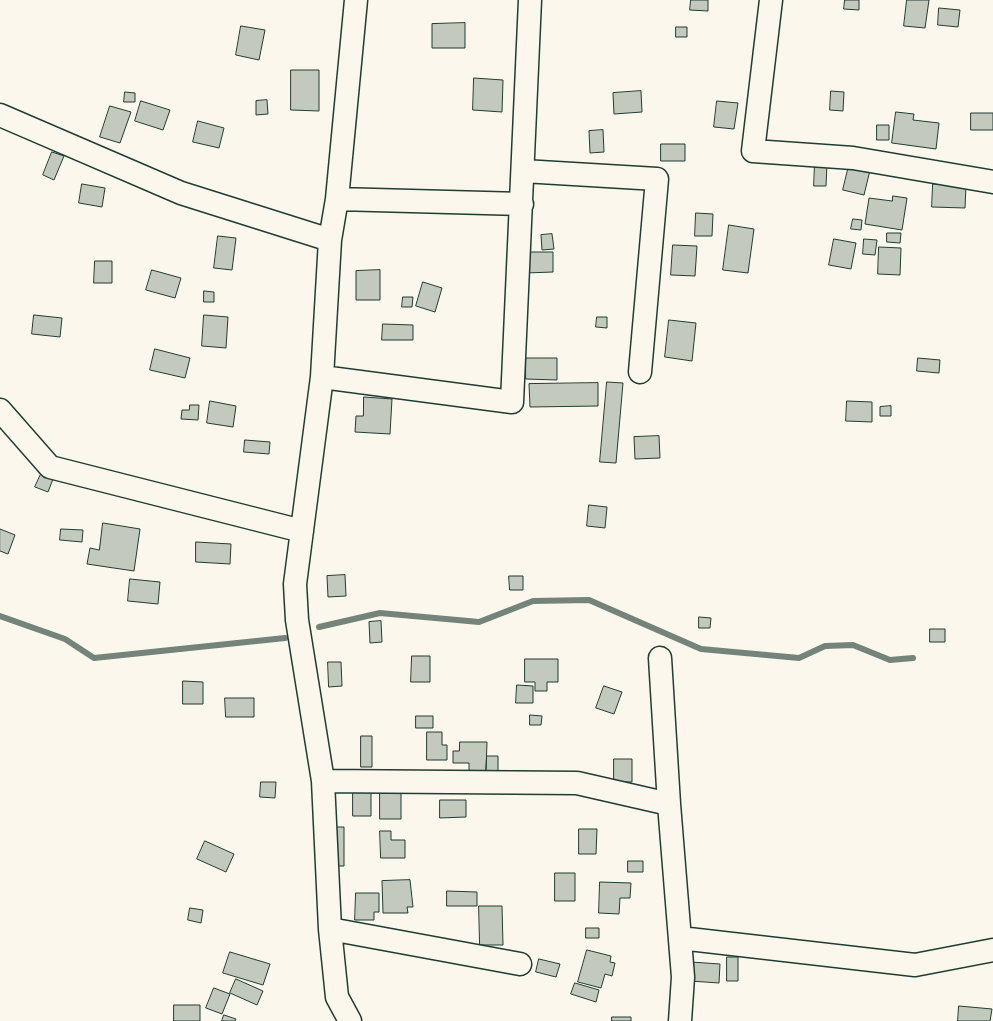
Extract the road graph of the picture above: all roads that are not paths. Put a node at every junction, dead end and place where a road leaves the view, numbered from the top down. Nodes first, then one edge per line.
1 (356, 0) edge
2 (530, 0) edge
3 (771, 0) edge
4 (0, 115) edge
5 (523, 172) junction
6 (993, 182) edge
7 (337, 199) junction
8 (522, 204) junction
9 (330, 240) junction
10 (640, 372) dead end
11 (322, 377) junction
12 (0, 410) edge
13 (302, 531) junction
14 (660, 658) dead end
15 (323, 781) junction
16 (669, 804) junction
17 (330, 929) junction
18 (680, 938) junction
19 (993, 950) edge
20 (520, 964) dead end
21 (350, 1021) edge
22 (680, 1021) edge

1 - 7 street
2 - 5 street
3 - 6 street
4 - 9 street
5 - 8 street
5 - 10 street
7 - 8 street
7 - 9 street
8 - 11 street
9 - 11 street
11 - 13 street
12 - 13 street
13 - 15 street
14 - 16 street
15 - 16 street
15 - 17 street
16 - 18 street
17 - 20 street
17 - 21 street
18 - 19 street
18 - 22 street

